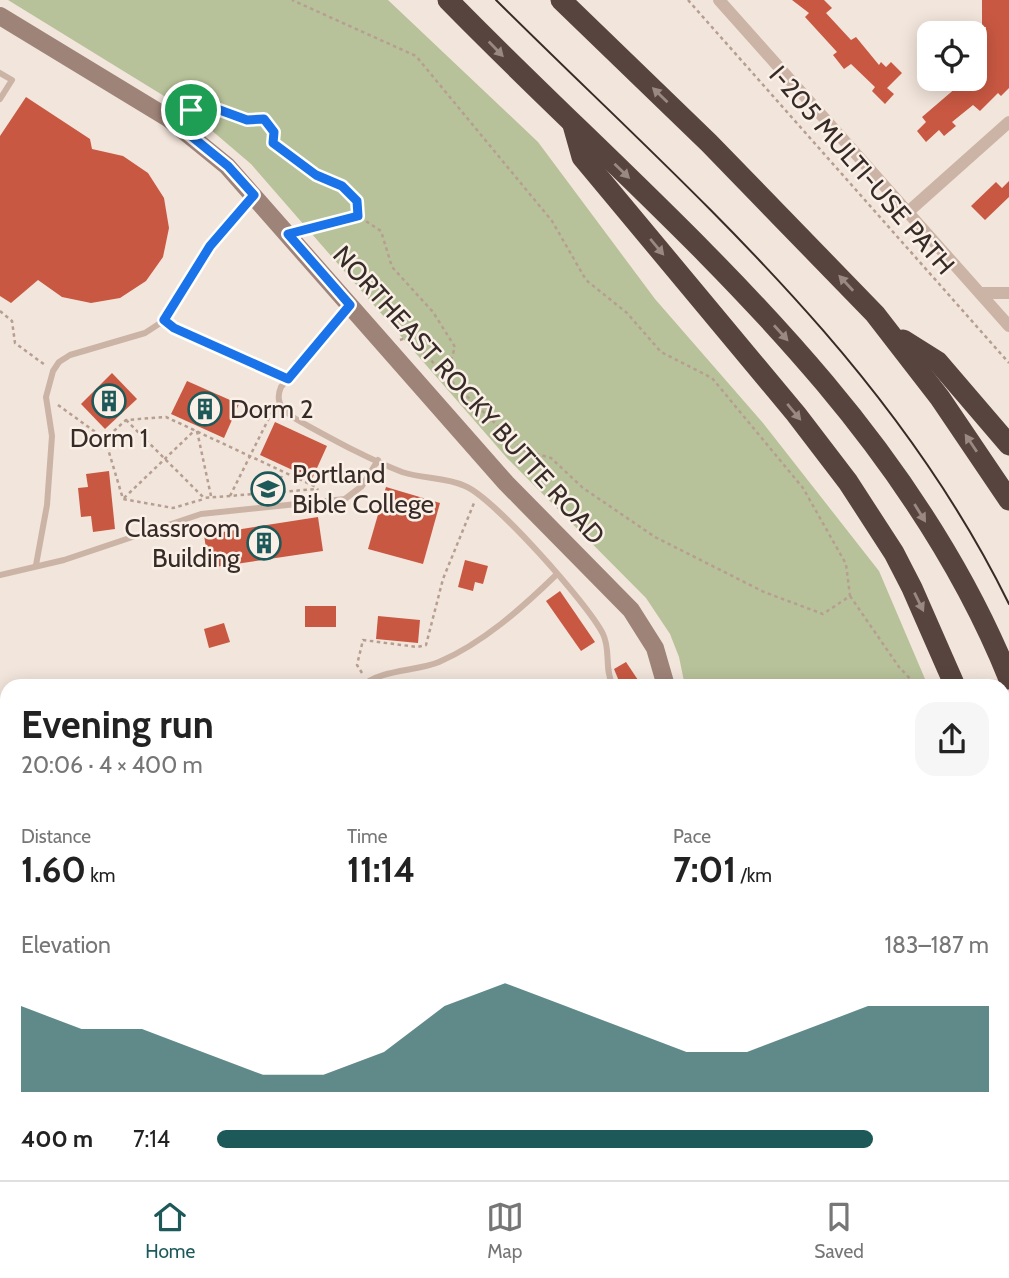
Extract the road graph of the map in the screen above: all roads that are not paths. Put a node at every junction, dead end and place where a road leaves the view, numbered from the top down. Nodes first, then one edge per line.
1 (448, 0) edge
2 (561, 0) edge
3 (719, 0) edge
4 (0, 16) edge
5 (0, 73) edge
6 (0, 99) edge
7 (1009, 122) edge
8 (572, 124) junction
9 (254, 195) junction
10 (908, 212) junction
11 (980, 293) junction
12 (1009, 293) edge
13 (350, 305) junction
14 (164, 320) junction
15 (1009, 326) edge
16 (892, 334) junction
17 (288, 379) junction
18 (1009, 445) edge
19 (378, 460) junction
20 (1009, 500) edge
21 (36, 565) junction
22 (0, 575) edge
23 (556, 575) junction
24 (380, 679) edge
25 (610, 679) edge
26 (664, 679) edge
27 (952, 679) edge
28 (1009, 679) edge

1 -> 8 highway
16 -> 2 highway
3 - 10 street
4 - 9 street, NORTHEAST ROCKY BUTTE ROAD
5 - 6 lane
7 - 10 street
8 -> 27 highway
8 -> 28 highway
9 - 13 street, NORTHEAST ROCKY BUTTE ROAD
9 - 14 lane
10 - 11 street
11 - 12 street
11 - 15 street
13 - 17 lane
13 - 26 street, NORTHEAST ROCKY BUTTE ROAD
14 - 17 lane
14 - 21 lane
16 - 18 highway
20 -> 16 highway
17 - 19 lane
19 - 21 lane
19 - 23 lane
21 - 22 lane
23 - 24 lane
23 - 25 lane

